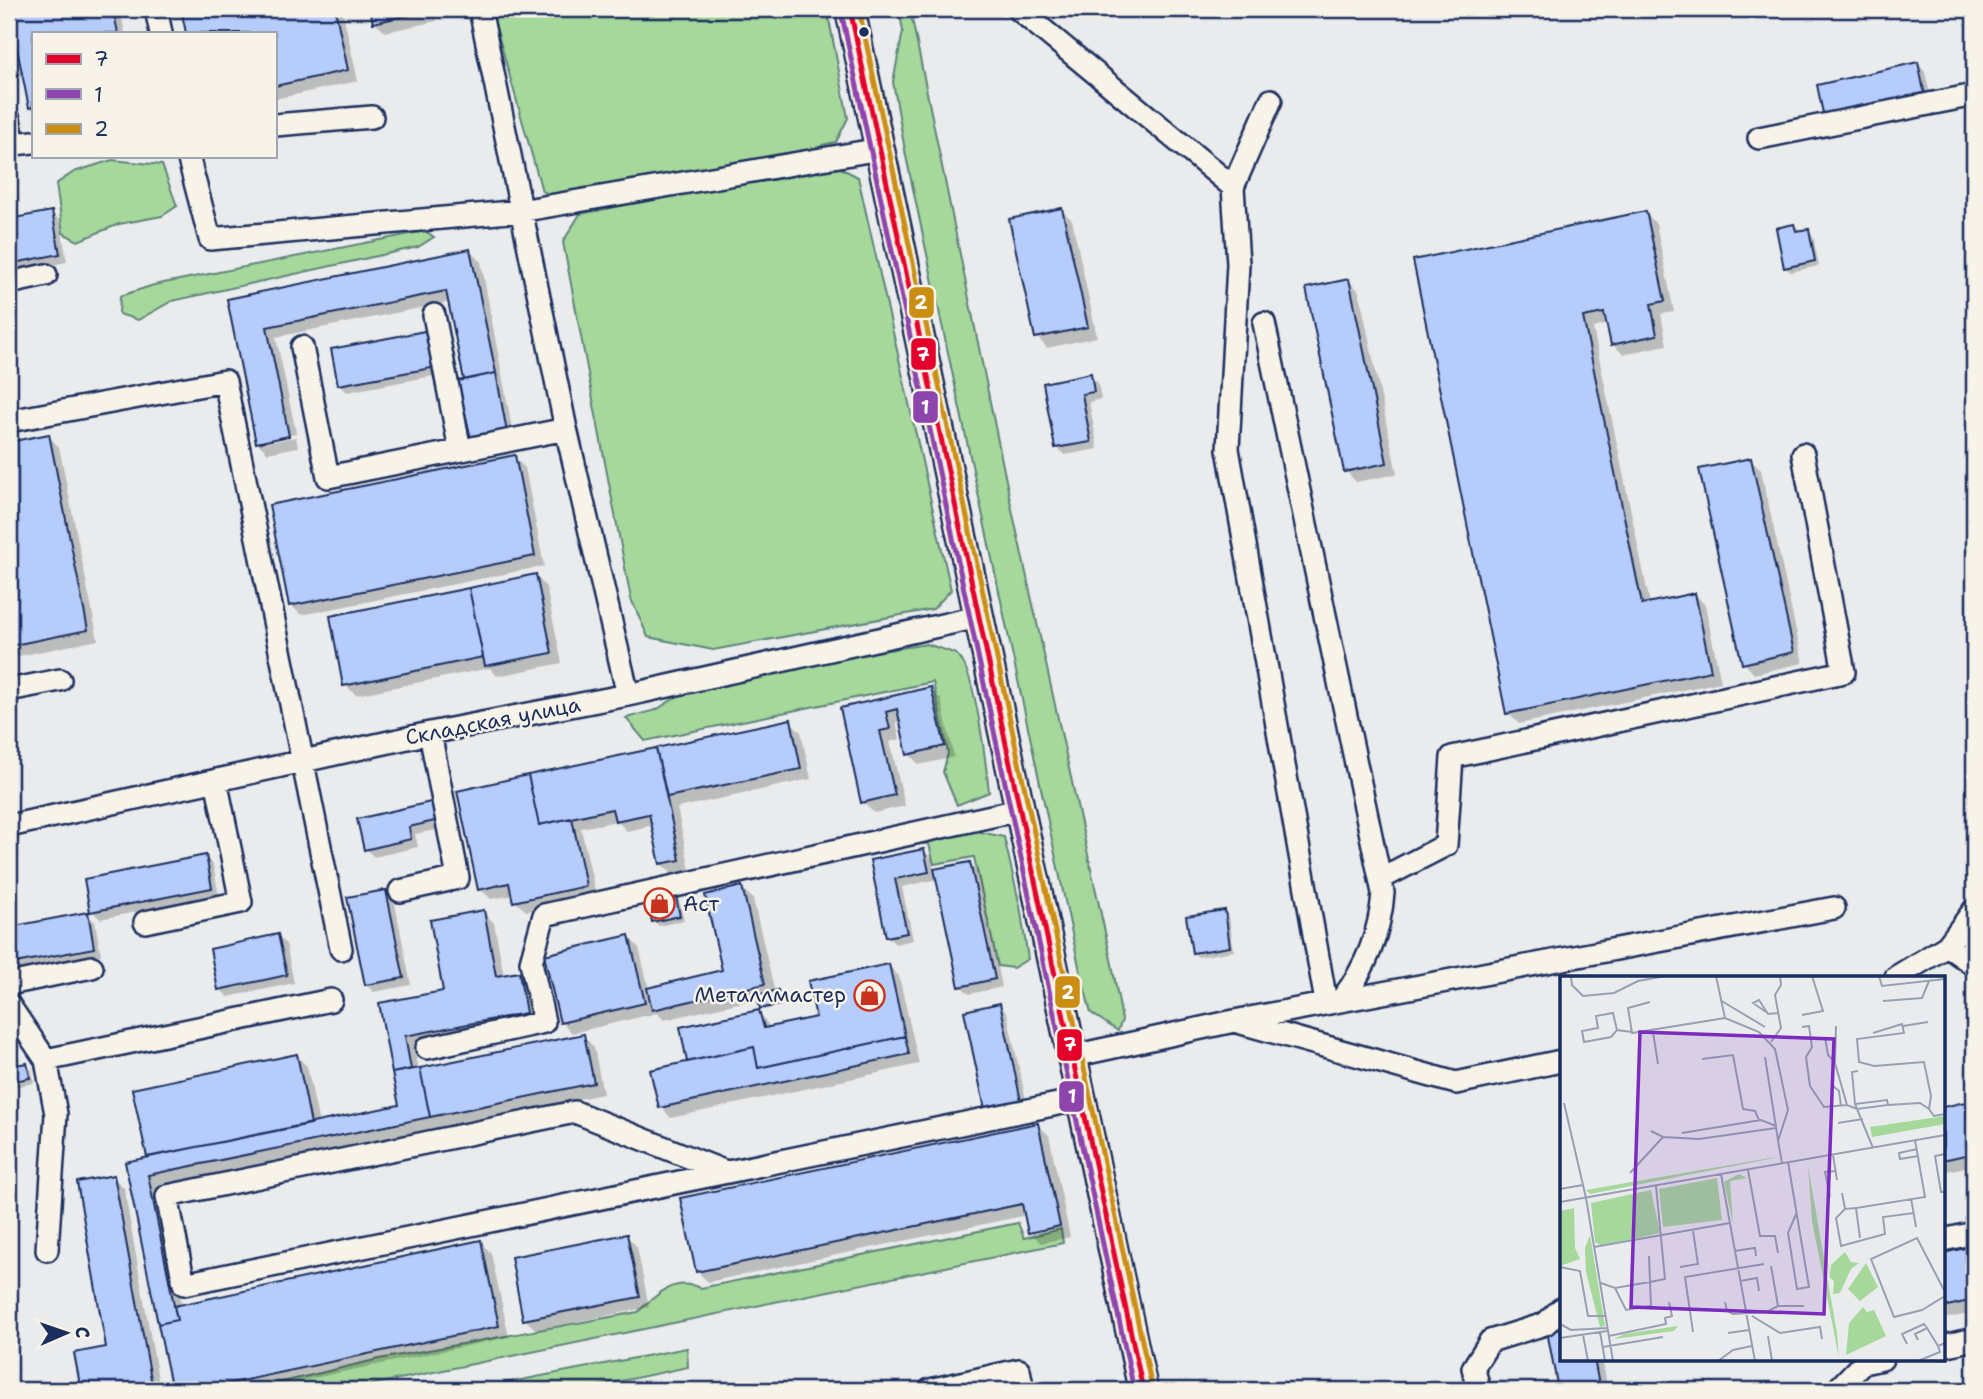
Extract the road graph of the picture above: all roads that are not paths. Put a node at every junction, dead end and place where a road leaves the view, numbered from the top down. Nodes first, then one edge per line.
1 (156, 9) edge
2 (480, 9) edge
3 (1018, 9) edge
4 (842, 16) edge
5 (161, 32) edge
6 (1974, 95) edge
7 (1271, 100) dead end
8 (372, 117) dead end
9 (9, 119) edge
10 (276, 125) edge
11 (1759, 138) dead end
12 (32, 142) edge
13 (880, 149) junction
14 (189, 158) edge
15 (1233, 187) junction
16 (520, 211) junction
17 (46, 275) dead end
18 (9, 283) edge
19 (434, 315) dead end
20 (1264, 324) dead end
21 (302, 347) dead end
22 (9, 421) edge
23 (566, 429) junction
24 (460, 450) junction
25 (1803, 454) dead end
26 (978, 617) junction
27 (60, 680) dead end
28 (9, 690) edge
29 (628, 695) junction
30 (429, 733) junction
31 (302, 761) junction
32 (216, 780) junction
33 (1019, 810) junction
34 (9, 826) edge
35 (1380, 879) junction
36 (400, 891) dead end
37 (1834, 908) dead end
38 (1974, 910) edge
39 (145, 922) dead end
40 (1947, 946) junction
41 (341, 949) dead end
42 (1974, 965) edge
43 (92, 967) dead end
44 (1898, 976) edge
45 (9, 984) edge
46 (331, 1000) dead end
47 (1334, 1000) junction
48 (9, 1005) edge
49 (1234, 1021) junction
50 (427, 1048) dead end
51 (1073, 1056) junction
52 (46, 1060) junction
53 (1560, 1061) edge
54 (1082, 1099) junction
55 (726, 1172) junction
56 (1974, 1233) edge
57 (1944, 1240) edge
58 (47, 1250) dead end
59 (1560, 1310) edge
60 (1974, 1339) edge
61 (1944, 1346) edge
62 (1877, 1360) edge
63 (930, 1390) edge
64 (1023, 1390) edge
65 (1143, 1390) edge
66 (1480, 1390) edge
67 (1837, 1390) edge

1 - 5 street
2 - 16 street
3 - 15 street
4 - 13 main road
6 - 11 street
7 - 15 street
8 - 10 street
9 - 12 street
13 - 16 street
13 - 26 main road
14 - 16 street
15 - 47 street
16 - 23 street
17 - 18 street
19 - 24 street
20 - 35 street
21 - 24 street
22 - 31 street
23 - 24 street
23 - 29 street
25 - 35 street
26 - 29 street, Складская улица
26 - 33 main road
27 - 28 street
29 - 30 street, Складская улица
30 - 31 street, Складская улица
30 - 36 street
31 - 32 street, Складская улица
31 - 41 street
32 - 34 street, Складская улица
32 - 39 street
33 - 50 street
33 - 51 main road
35 - 47 street
37 - 47 street
38 - 40 street
40 - 42 street
40 - 44 street
43 - 45 street
46 - 52 street
47 - 49 street
48 - 52 street
49 - 51 street
49 - 53 street
51 - 54 main road
52 - 58 street
54 - 55 street
54 - 65 main road
55 - 55 street
56 - 57 street
59 - 66 street
60 - 61 street
62 - 67 street
63 - 64 street

